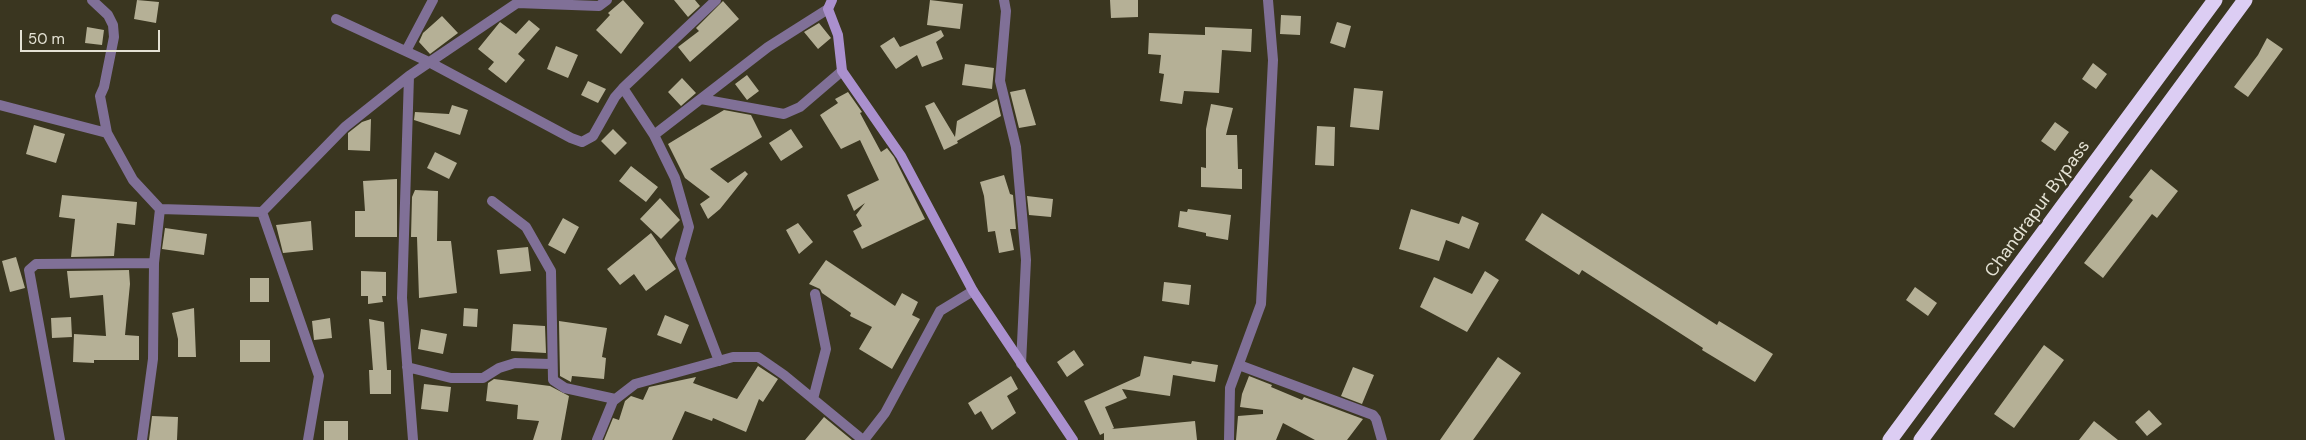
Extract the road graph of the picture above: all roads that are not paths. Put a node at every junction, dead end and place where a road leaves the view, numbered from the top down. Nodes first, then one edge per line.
1 (92, 0) edge
2 (432, 0) edge
3 (607, 0) edge
4 (716, 0) edge
5 (1004, 0) edge
6 (1268, 0) edge
7 (2215, 0) edge
8 (2245, 0) edge
9 (830, 4) edge
10 (336, 18) dead end
11 (406, 51) junction
12 (429, 62) junction
13 (842, 72) junction
14 (409, 76) junction
15 (623, 88) junction
16 (701, 99) junction
17 (0, 105) edge
18 (106, 133) junction
19 (654, 135) junction
20 (492, 201) dead end
21 (160, 209) junction
22 (262, 212) junction
23 (154, 263) junction
24 (973, 292) junction
25 (815, 294) dead end
26 (719, 361) junction
27 (551, 364) junction
28 (1022, 364) junction
29 (1238, 365) junction
30 (407, 367) junction
31 (618, 397) junction
32 (813, 399) junction
33 (60, 440) edge
34 (142, 440) edge
35 (308, 440) edge
36 (413, 440) edge
37 (597, 440) edge
38 (864, 440) edge
39 (1073, 440) edge
40 (1229, 440) edge
41 (1382, 440) edge
42 (1890, 440) edge
43 (1921, 440) edge

1 - 18 street
2 - 11 street
3 - 12 street
4 - 15 street
5 - 28 street
6 - 29 street
7 - 42 highway, Chandrapur Bypass
8 - 43 highway
9 - 13 street
9 - 16 street
10 - 11 street
11 - 12 street
12 - 14 street
12 - 15 street
13 - 16 street
13 - 24 street
14 - 22 street
14 - 30 street
15 - 19 street
16 - 19 street
17 - 18 street
18 - 21 street
19 - 26 street
20 - 27 street
21 - 22 street
21 - 23 street
22 - 35 street
23 - 33 street
23 - 34 street
24 - 28 street
24 - 38 street
25 - 32 street
26 - 31 street
26 - 32 street
27 - 30 street
27 - 31 street
28 - 39 street
29 - 40 street
29 - 41 street
30 - 36 street
31 - 37 street
32 - 38 street

